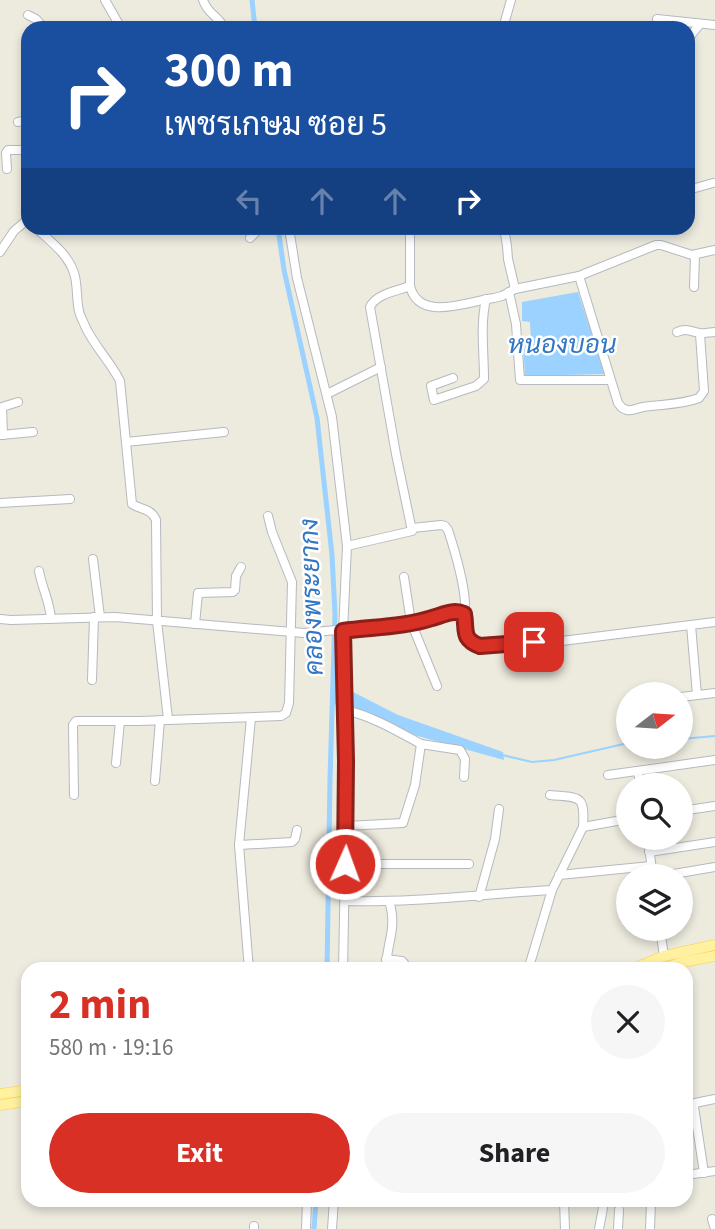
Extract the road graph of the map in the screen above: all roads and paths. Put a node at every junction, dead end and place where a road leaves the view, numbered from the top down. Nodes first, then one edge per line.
1 (105, 0) edge
2 (203, 0) edge
3 (511, 0) edge
4 (28, 15) dead end
5 (657, 19) dead end
6 (38, 21) edge
7 (117, 21) edge
8 (220, 21) edge
9 (505, 21) edge
10 (674, 21) edge
11 (695, 23) edge
12 (700, 24) junction
13 (715, 25) edge
14 (695, 30) edge
15 (21, 121) edge
16 (18, 122) dead end
17 (21, 150) edge
18 (7, 169) dead end
19 (713, 183) edge
20 (695, 188) edge
21 (21, 226) edge
22 (43, 235) edge
23 (253, 235) edge
24 (290, 235) edge
25 (410, 235) edge
26 (505, 235) edge
27 (250, 238) dead end
28 (715, 250) edge
29 (0, 252) edge
30 (695, 255) junction
31 (579, 276) junction
32 (410, 286) junction
33 (694, 287) dead end
34 (512, 290) junction
35 (486, 299) junction
36 (677, 332) dead end
37 (715, 332) edge
38 (700, 334) junction
39 (381, 367) junction
40 (453, 378) dead end
41 (611, 380) junction
42 (327, 394) junction
43 (18, 402) dead end
44 (33, 432) dead end
45 (224, 432) dead end
46 (2, 435) edge
47 (126, 442) junction
48 (70, 499) dead end
49 (0, 503) edge
50 (268, 516) dead end
51 (412, 528) junction
52 (347, 546) junction
53 (93, 559) dead end
54 (241, 567) dead end
55 (39, 570) dead end
56 (404, 577) dead end
57 (464, 614) junction
58 (97, 617) junction
59 (0, 619) edge
60 (51, 619) junction
61 (158, 621) junction
62 (411, 622) junction
63 (715, 622) edge
64 (195, 624) junction
65 (691, 625) junction
66 (342, 631) junction
67 (291, 632) junction
68 (92, 680) dead end
69 (437, 686) dead end
70 (715, 693) edge
71 (697, 695) junction
72 (693, 696) edge
73 (345, 710) junction
74 (251, 718) junction
75 (164, 720) junction
76 (120, 721) junction
77 (421, 744) junction
78 (715, 760) edge
79 (116, 762) dead end
80 (638, 771) joint
81 (608, 775) dead end
82 (464, 776) dead end
83 (155, 781) dead end
84 (550, 794) dead end
85 (74, 795) dead end
86 (715, 806) edge
87 (499, 809) dead end
88 (693, 809) edge
89 (616, 822) edge
90 (346, 826) junction
91 (583, 827) junction
92 (297, 830) dead end
93 (715, 842) edge
94 (239, 845) junction
95 (649, 852) joint
96 (345, 864) junction
97 (469, 864) dead end
98 (651, 864) edge
99 (715, 867) edge
100 (616, 869) edge
101 (693, 871) edge
102 (559, 875) junction
103 (552, 890) junction
104 (479, 897) junction
105 (345, 901) junction
106 (389, 901) junction
107 (662, 941) edge
108 (715, 945) edge
109 (664, 956) junction
110 (715, 956) edge
111 (386, 959) joint
112 (248, 962) edge
113 (343, 962) edge
114 (403, 962) edge
115 (530, 962) edge
116 (649, 962) edge
117 (683, 962) edge
118 (21, 1091) edge
119 (0, 1094) edge
120 (715, 1099) edge
121 (21, 1102) edge
122 (0, 1105) edge
123 (715, 1171) edge
124 (704, 1173) junction
125 (693, 1174) edge
126 (307, 1207) edge
127 (333, 1207) edge
128 (564, 1207) edge
129 (651, 1207) edge
130 (603, 1208) dead end
131 (620, 1210) dead end
132 (712, 1219) dead end
133 (306, 1229) edge
134 (331, 1229) edge
135 (565, 1229) edge
136 (598, 1229) edge
137 (618, 1229) edge
138 (650, 1229) edge
139 (715, 1229) edge

1 - 7 street
2 - 8 street
3 - 9 street
4 - 6 street
5 - 10 street
11 - 12 street
12 - 13 street
12 - 14 street
15 - 16 street
17 - 18 street
19 - 20 street
21 - 29 street
22 - 47 street
23 - 27 street
24 - 42 street
25 - 32 street
26 - 34 street
28 - 30 street
30 - 31 street
30 - 33 street
31 - 34 street
31 - 41 street
32 - 35 street
32 - 39 street
34 - 35 street
34 - 41 street
35 - 40 street
36 - 38 street
37 - 38 street
38 - 41 street
39 - 42 street
39 - 51 street
42 - 52 street
43 - 46 street
44 - 46 street
45 - 47 street
47 - 61 street
48 - 49 street
50 - 67 street
51 - 52 street
51 - 57 street
52 - 66 street
53 - 58 street
54 - 64 street
55 - 60 street
56 - 62 street
57 - 62 street
57 - 65 street
58 - 60 street
58 - 61 street
58 - 68 street
59 - 60 street
61 - 64 street
61 - 75 street
62 - 66 street
62 - 69 street
63 - 65 street
64 - 67 street
65 - 71 street
66 - 67 street
66 - 73 street
67 - 74 street
70 - 71 street
71 - 72 street
73 - 77 street
73 - 90 street
74 - 75 street
74 - 94 street
75 - 76 street
75 - 83 street
76 - 79 street
76 - 85 street
77 - 82 street
77 - 90 street
78 - 80 street
80 - 81 street
84 - 91 street
86 - 88 street
87 - 104 street
89 - 91 street
90 - 96 street
91 - 102 street
92 - 94 street
93 - 95 street
94 - 112 street
95 - 98 street
96 - 97 street
96 - 105 street
99 - 101 street
100 - 102 street
102 - 103 street
103 - 104 street
103 - 115 street
104 - 106 street
105 - 106 street
105 - 113 street
106 - 111 street
107 - 109 street
108 - 109 main road
109 - 116 main road
110 - 117 main road
111 - 114 street
118 - 119 main road
120 - 124 street
121 - 122 main road
123 - 124 street
124 - 125 street
126 - 133 street
127 - 134 street
128 - 135 street
129 - 138 street
130 - 136 street
131 - 137 street
132 - 139 street

